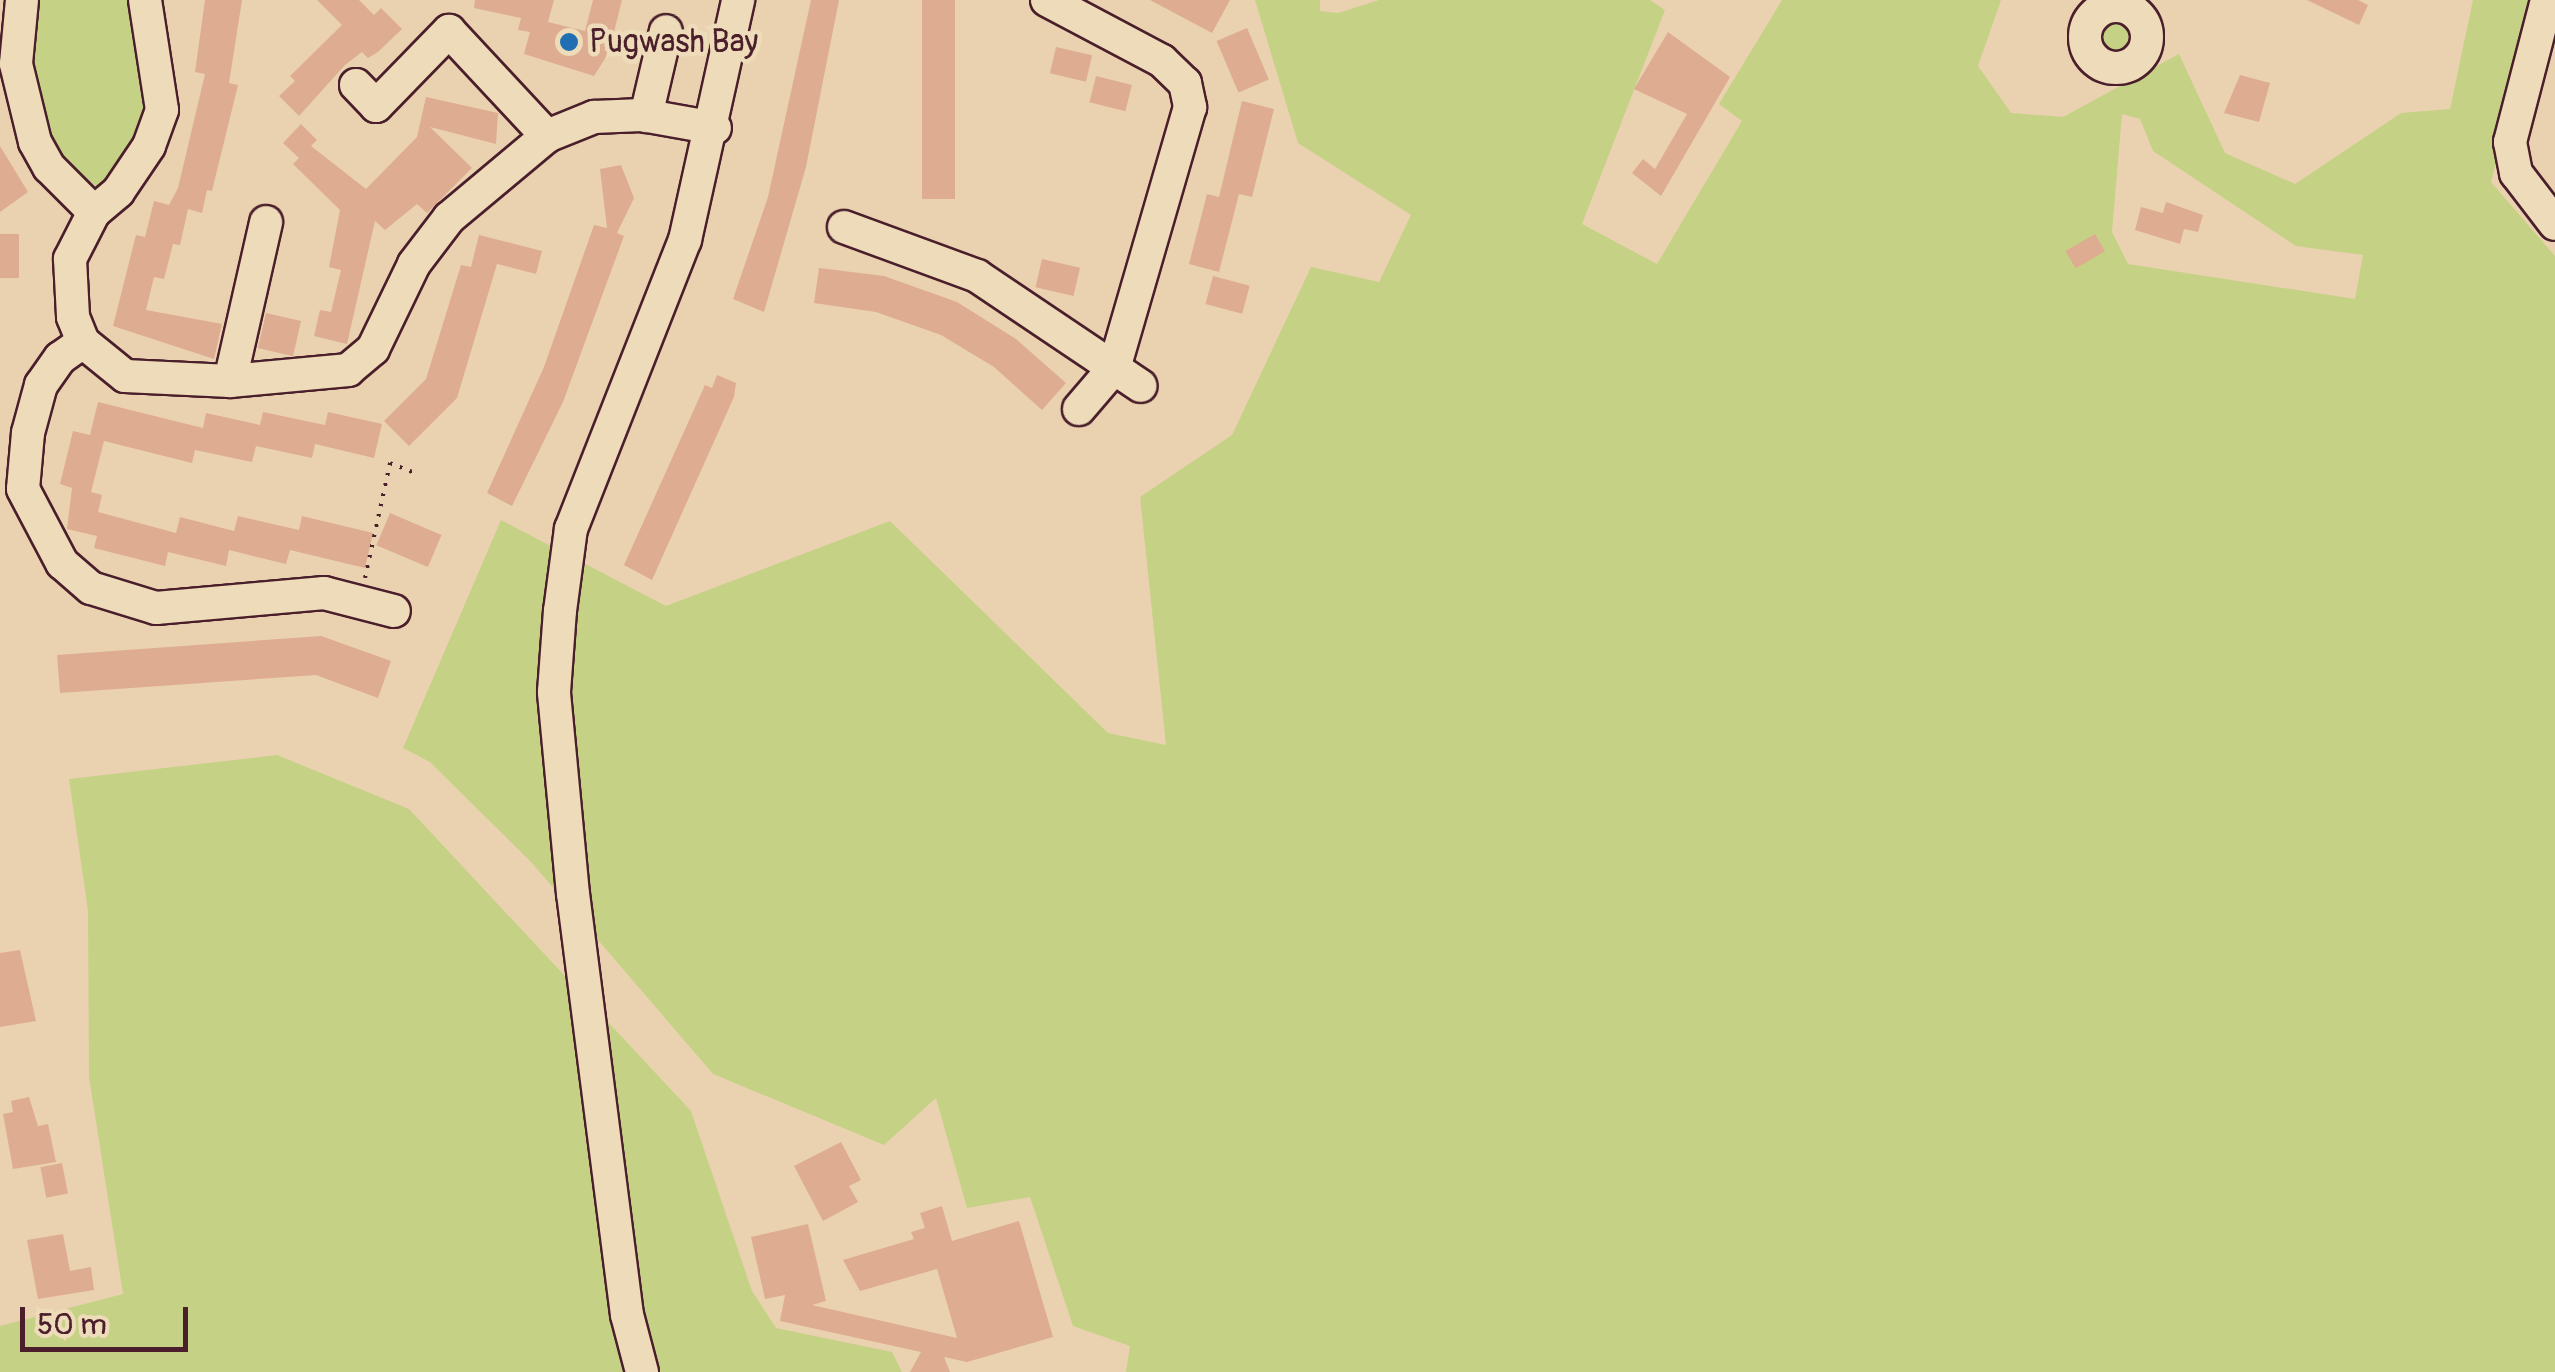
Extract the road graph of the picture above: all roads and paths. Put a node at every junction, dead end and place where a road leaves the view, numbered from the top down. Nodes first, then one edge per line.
1 (22, 0) edge
2 (145, 0) edge
3 (738, 0) edge
4 (1047, 0) edge
5 (2547, 0) edge
6 (666, 31) dead end
7 (356, 85) dead end
8 (646, 116) junction
9 (714, 128) junction
10 (547, 136) junction
11 (94, 212) junction
12 (266, 222) dead end
13 (2555, 224) edge
14 (844, 228) dead end
15 (83, 342) junction
16 (1127, 377) junction
17 (230, 380) junction
18 (1079, 409) dead end
19 (415, 472) dead end
20 (360, 602) junction
21 (394, 612) dead end
22 (642, 1372) edge

1 - 11 street
2 - 11 street
3 - 9 street
4 - 16 street
5 - 13 street
6 - 8 street
7 - 10 street
8 - 9 street
8 - 10 street
9 - 22 street
10 - 17 street
11 - 15 street
12 - 17 street
14 - 16 street
15 - 17 street
15 - 20 street
16 - 18 street
19 - 20 path
20 - 21 street

